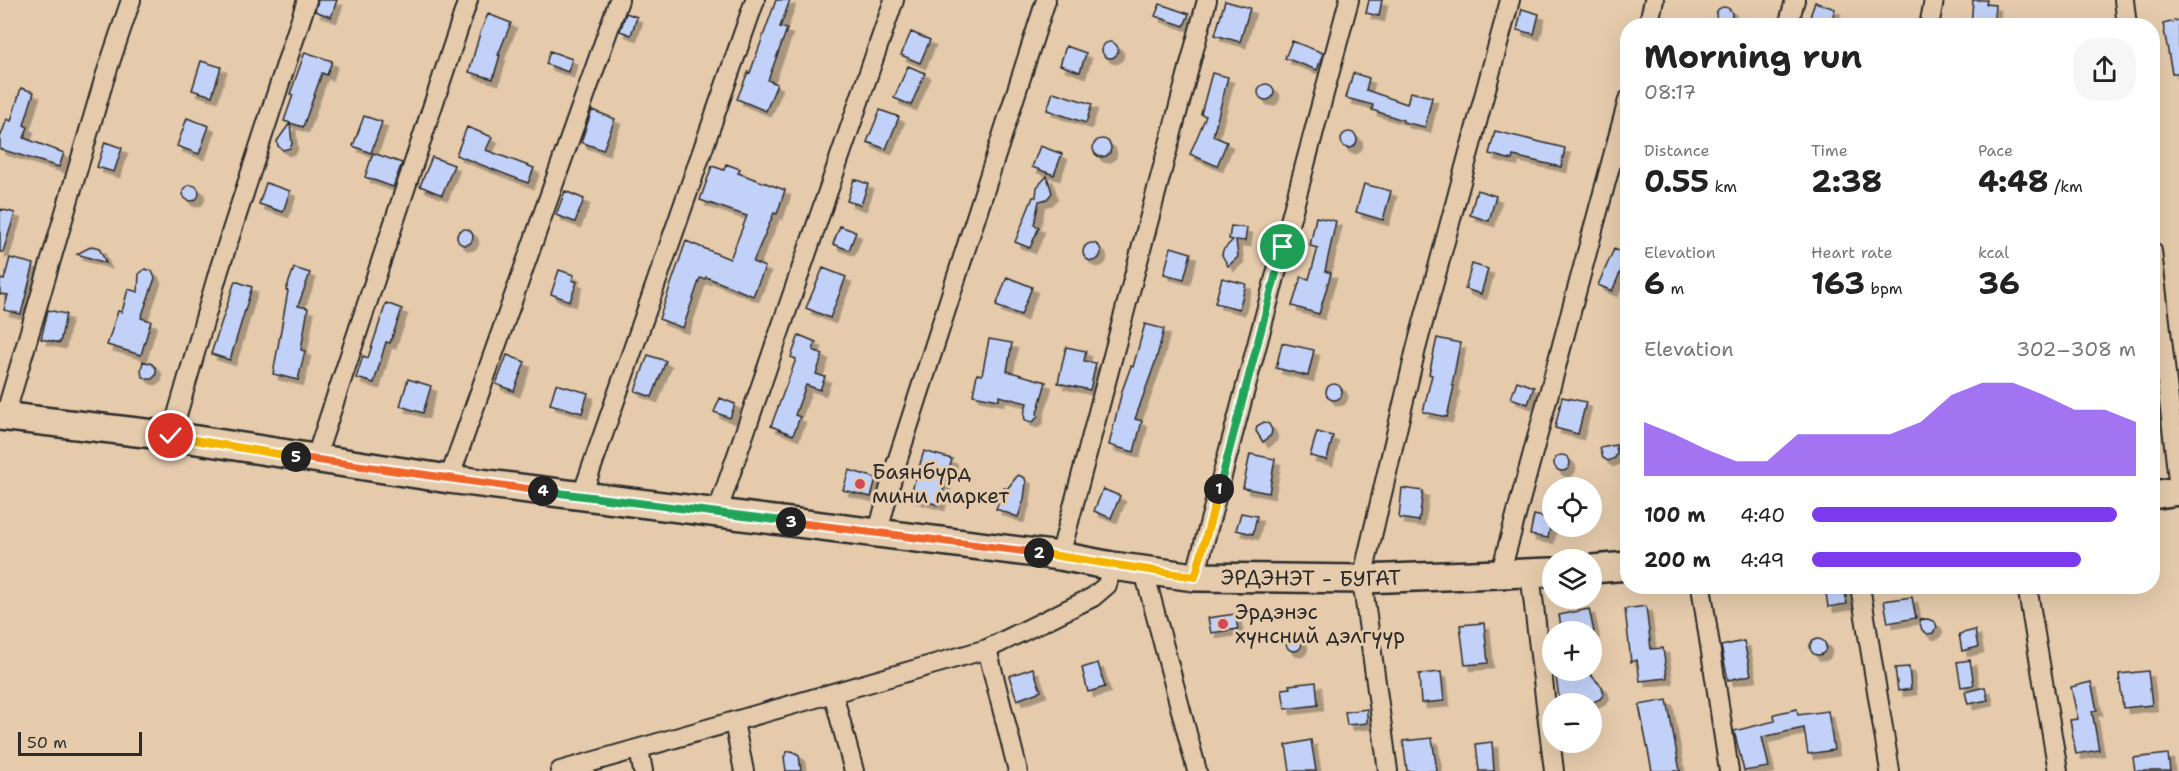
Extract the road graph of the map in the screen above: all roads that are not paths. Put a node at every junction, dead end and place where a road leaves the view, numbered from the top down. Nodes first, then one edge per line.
1 (131, 0) edge
2 (307, 0) edge
3 (468, 0) edge
4 (619, 0) edge
5 (755, 0) edge
6 (894, 0) edge
7 (1046, 0) edge
8 (1207, 0) edge
9 (1349, 0) edge
10 (1510, 0) edge
11 (1654, 0) edge
12 (1795, 0) edge
13 (1934, 0) edge
14 (2124, 0) edge
15 (1650, 18) edge
16 (1790, 18) edge
17 (1931, 18) edge
18 (2126, 18) edge
19 (1620, 130) edge
20 (2160, 322) edge
21 (2, 416) edge
22 (171, 436) junction
23 (315, 460) junction
24 (448, 479) junction
25 (2179, 490) edge
26 (2160, 494) edge
27 (582, 495) junction
28 (717, 513) junction
29 (878, 532) junction
30 (1060, 556) junction
31 (1112, 566) junction
32 (1620, 567) edge
33 (1602, 568) edge
34 (1144, 571) junction
35 (1541, 573) edge
36 (1500, 575) junction
37 (1195, 577) junction
38 (1362, 579) junction
39 (1702, 594) edge
40 (1861, 594) edge
41 (2028, 594) edge
42 (987, 649) junction
43 (833, 693) junction
44 (734, 722) junction
45 (639, 749) junction
46 (560, 771) edge
47 (643, 771) edge
48 (744, 771) edge
49 (854, 771) edge
50 (1018, 771) edge
51 (1197, 771) edge
52 (1388, 771) edge
53 (1554, 771) edge
54 (1729, 771) edge
55 (1890, 771) edge
56 (2058, 771) edge

1 - 21 street
2 - 22 street
3 - 23 street
4 - 24 street
5 - 27 street
6 - 28 street
7 - 29 street
8 - 30 street
9 - 37 street
10 - 38 street
11 - 15 street
12 - 16 street
13 - 17 street
14 - 18 street
19 - 36 street
20 - 25 street
21 - 22 street, ЭРДЭНЭТ - БУГАТ
22 - 23 street, ЭРДЭНЭТ - БУГАТ
23 - 24 street, ЭРДЭНЭТ - БУГАТ
24 - 27 street, ЭРДЭНЭТ - БУГАТ
25 - 26 street
27 - 28 street, ЭРДЭНЭТ - БУГАТ
28 - 29 street, ЭРДЭНЭТ - БУГАТ
29 - 30 street, ЭРДЭНЭТ - БУГАТ
30 - 31 street, ЭРДЭНЭТ - БУГАТ
31 - 34 street, ЭРДЭНЭТ - БУГАТ
31 - 42 street
32 - 33 street
34 - 37 street, ЭРДЭНЭТ - БУГАТ
34 - 51 street
35 - 36 street, ЭРДЭНЭТ - БУГАТ
35 - 53 street
36 - 38 street, ЭРДЭНЭТ - БУГАТ
37 - 38 street, ЭРДЭНЭТ - БУГАТ
38 - 52 street
39 - 54 street
40 - 55 street
41 - 56 street
42 - 43 street
42 - 50 street
43 - 44 street
43 - 49 street
44 - 45 street
44 - 48 street
45 - 46 street
45 - 47 street

